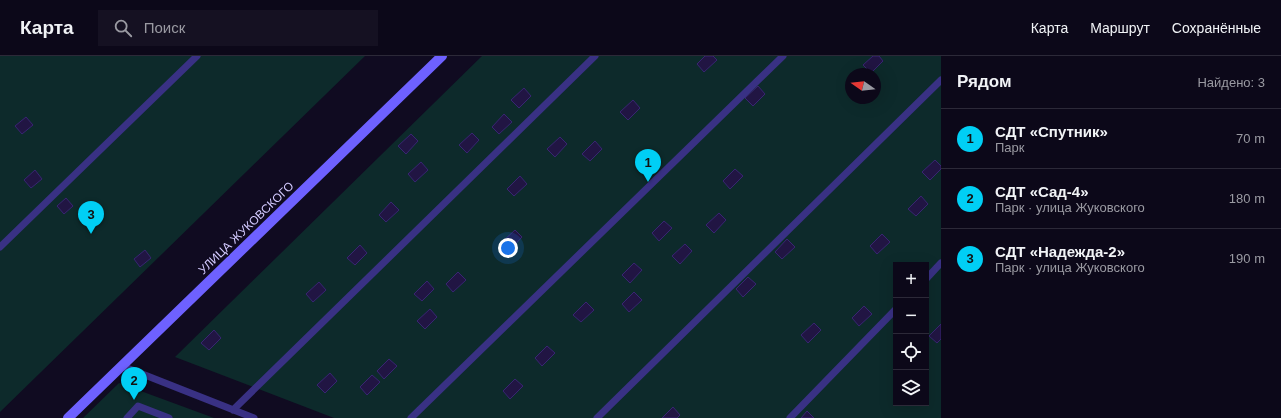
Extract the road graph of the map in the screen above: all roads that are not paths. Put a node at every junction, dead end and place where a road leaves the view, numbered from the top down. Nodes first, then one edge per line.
1 (197, 56) edge
2 (442, 56) edge
3 (595, 56) edge
4 (783, 56) edge
5 (941, 80) edge
6 (0, 247) edge
7 (941, 263) edge
8 (929, 276) edge
9 (893, 312) edge
10 (122, 366) junction
11 (233, 410) junction
12 (68, 418) edge
13 (126, 418) edge
14 (169, 418) edge
15 (254, 418) edge
16 (411, 418) edge
17 (597, 418) edge
18 (790, 418) edge

1 - 6 lane
2 - 10 main road, УЛИЦА ЖУКОВСКОГО
3 - 11 lane
4 - 16 lane
5 - 17 lane
7 - 8 lane
9 - 18 lane
10 - 11 lane
10 - 12 main road, УЛИЦА ЖУКОВСКОГО
11 - 15 lane
13 - 14 lane

